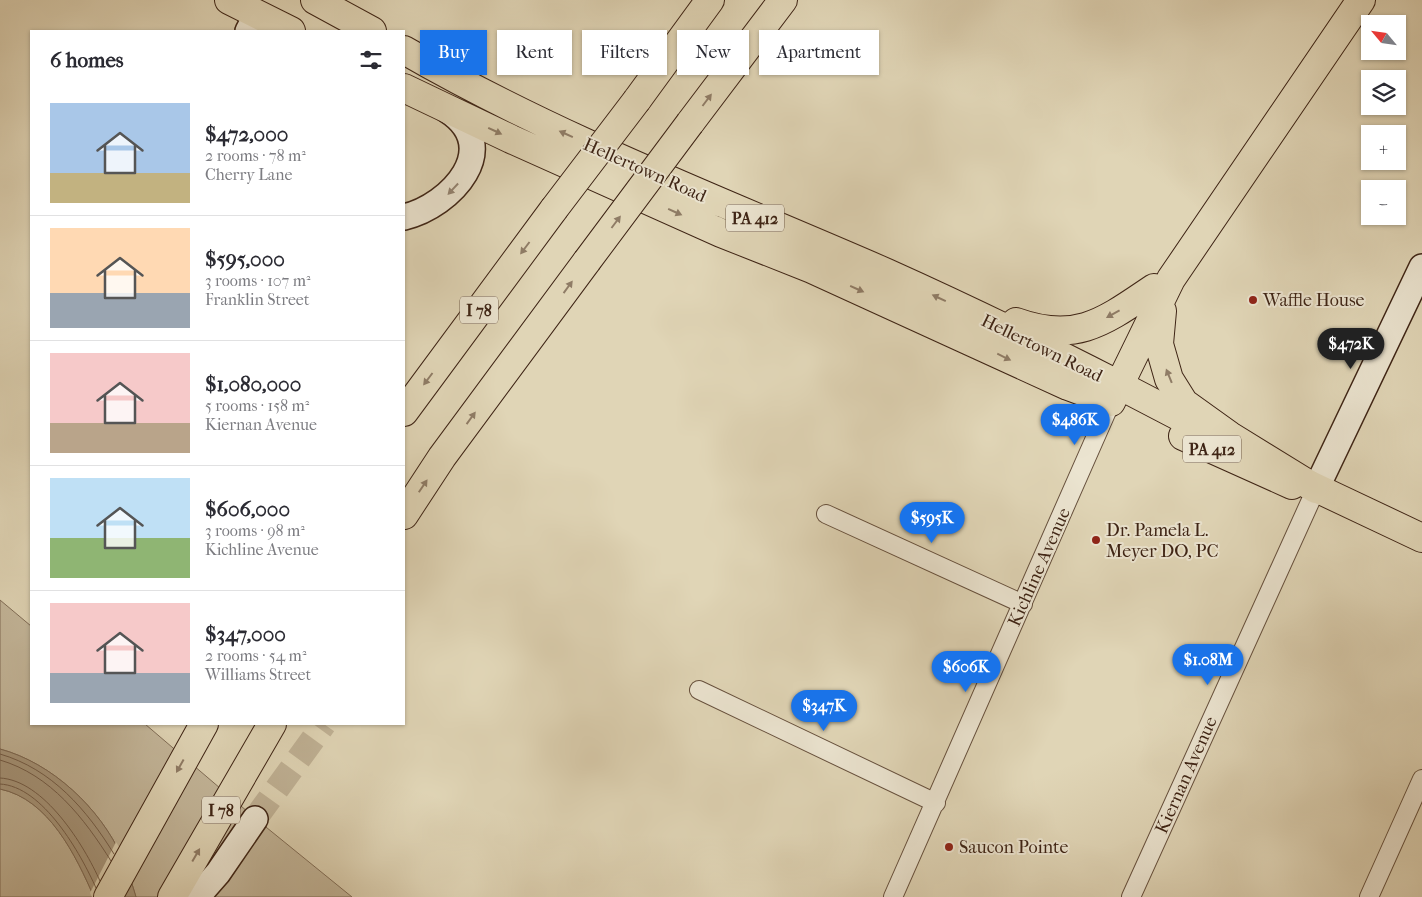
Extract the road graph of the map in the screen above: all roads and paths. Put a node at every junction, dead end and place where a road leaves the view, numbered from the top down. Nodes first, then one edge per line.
1 (229, 0) edge
2 (315, 0) edge
3 (343, 0) edge
4 (690, 0) edge
5 (710, 0) edge
6 (783, 0) edge
7 (790, 0) edge
8 (1345, 0) edge
9 (1360, 0) edge
10 (256, 15) edge
11 (289, 30) edge
12 (370, 30) edge
13 (375, 30) edge
14 (405, 51) edge
15 (724, 78) junction
16 (415, 93) edge
17 (630, 97) junction
18 (405, 217) edge
19 (1422, 267) edge
20 (1163, 283) junction
21 (1415, 301) edge
22 (964, 310) junction
23 (1110, 391) junction
24 (405, 411) edge
25 (1316, 489) junction
26 (405, 513) edge
27 (826, 514) dead end
28 (1422, 538) edge
29 (1023, 604) junction
30 (699, 690) dead end
31 (203, 725) edge
32 (271, 725) edge
33 (1422, 779) edge
34 (936, 803) junction
35 (255, 819) tunnel mouth
36 (108, 897) edge
37 (172, 897) edge
38 (197, 897) edge
39 (893, 897) edge
40 (1131, 897) edge
41 (1369, 897) edge

1 - 10 main road
2 - 12 main road
3 - 13 main road
4 - 17 main road
5 - 17 main road, I 78
6 - 15 main road
7 - 15 main road
8 - 20 main road
9 - 20 main road
10 - 11 main road
22 -> 14 main road, Hellertown Road / PA 412
26 -> 15 main road, bridge
16 -> 18 street
16 -> 23 main road, Hellertown Road / PA 412
17 -> 24 main road, I 78, bridge
19 - 21 street
20 -> 22 main road
20 - 23 main road
25 -> 20 main road
21 - 25 street
22 - 23 main road, Hellertown Road / PA 412
23 - 25 main road, Hellertown Road / PA 412
23 - 29 street, Kichline Avenue
25 - 28 main road, PA 412
25 - 40 street, Kiernan Avenue
27 - 29 street
29 - 34 street, Kichline Avenue
30 - 34 street
31 -> 36 main road
37 -> 32 main road, I 78
33 - 41 street
34 - 39 street, Kichline Avenue
35 - 38 street

